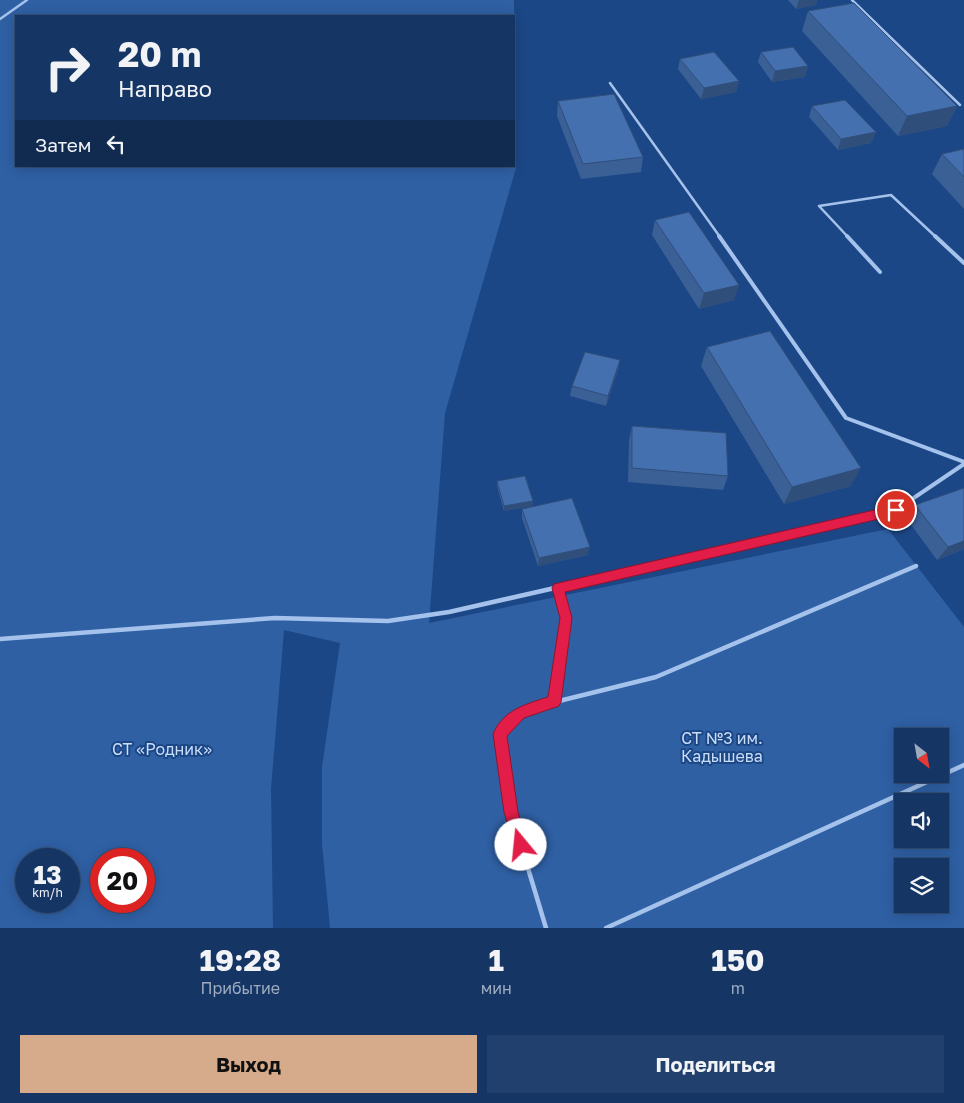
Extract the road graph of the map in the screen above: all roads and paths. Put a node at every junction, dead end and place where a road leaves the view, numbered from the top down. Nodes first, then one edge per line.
1 (27, 0) edge
2 (852, 0) edge
3 (0, 19) edge
4 (610, 83) dead end
5 (960, 105) dead end
6 (964, 262) edge
7 (880, 272) dead end
8 (964, 463) edge
9 (916, 566) dead end
10 (558, 588) junction
11 (0, 638) edge
12 (554, 702) junction
13 (964, 765) edge
14 (546, 928) edge
15 (606, 928) edge

1 - 3 lane
2 - 5 lane
4 - 8 lane
6 - 7 lane
8 - 10 lane
9 - 12 lane
10 - 11 lane
10 - 12 lane
12 - 14 lane
13 - 15 lane

